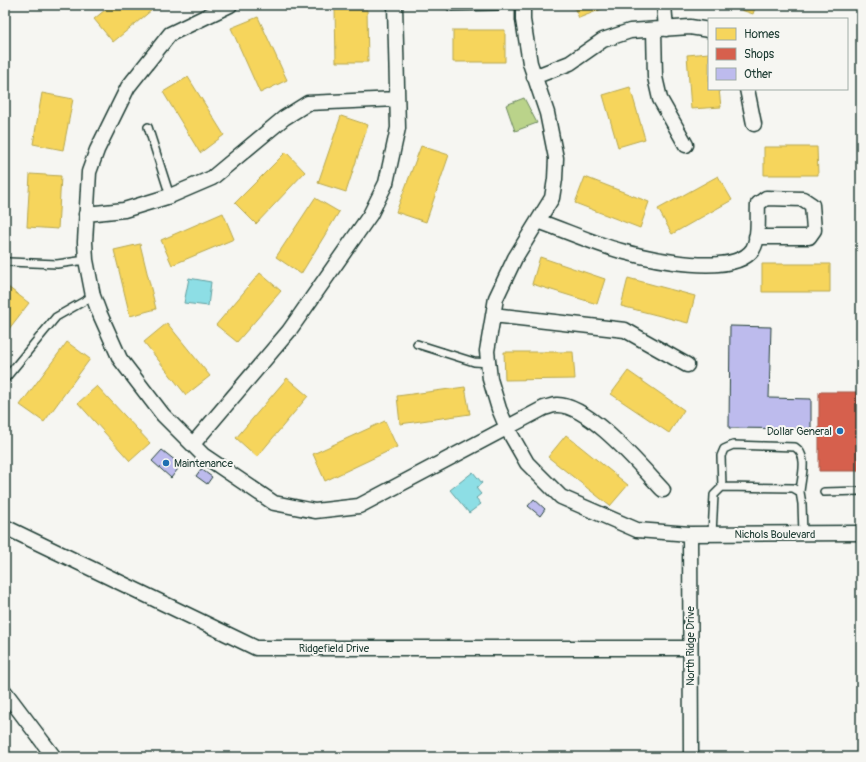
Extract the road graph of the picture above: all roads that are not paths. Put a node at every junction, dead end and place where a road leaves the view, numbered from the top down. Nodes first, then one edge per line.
1 (230, 5) edge
2 (395, 5) edge
3 (451, 5) edge
4 (523, 5) edge
5 (664, 5) edge
6 (497, 6) dead end
7 (660, 29) junction
8 (708, 30) edge
9 (534, 77) junction
10 (747, 90) edge
11 (397, 99) junction
12 (754, 124) dead end
13 (148, 127) dead end
14 (686, 145) dead end
15 (170, 196) junction
16 (86, 214) junction
17 (538, 221) junction
18 (756, 236) junction
19 (86, 260) junction
20 (9, 262) dead end
21 (93, 296) junction
22 (493, 315) junction
23 (417, 344) dead end
24 (488, 363) junction
25 (687, 365) dead end
26 (5, 380) edge
27 (507, 428) junction
28 (193, 444) junction
29 (722, 487) junction
30 (663, 490) dead end
31 (861, 491) edge
32 (800, 492) junction
33 (824, 492) dead end
34 (5, 527) edge
35 (861, 533) edge
36 (690, 534) junction
37 (712, 534) junction
38 (803, 534) junction
39 (690, 648) junction
40 (5, 692) edge
41 (54, 757) edge
42 (691, 757) edge

1 - 16 street
2 - 11 street
3 - 6 lane
4 - 9 street, Nichols Boulevard
5 - 7 street
7 - 8 street
7 - 9 street
7 - 14 street
9 - 17 street, Nichols Boulevard
10 - 12 street
11 - 15 street
11 - 28 street
13 - 15 lane
15 - 16 street
16 - 19 street
17 - 18 street
17 - 22 street, Nichols Boulevard
18 - 18 street
19 - 20 lane
19 - 21 street
21 - 26 lane
21 - 28 street
22 - 24 street, Nichols Boulevard
22 - 25 street
23 - 24 lane
24 - 27 street, Nichols Boulevard
27 - 28 street
27 - 30 street
27 - 36 street, Nichols Boulevard
29 - 32 lane
29 - 32 lane
29 - 37 lane
31 - 33 lane
32 - 38 lane
34 - 39 street, Ridgefield Drive
35 - 38 street, Nichols Boulevard
36 - 37 street, Nichols Boulevard
36 - 39 street, North Ridge Drive
37 - 38 street, Nichols Boulevard
39 - 42 street, North Ridge Drive
40 - 41 street

